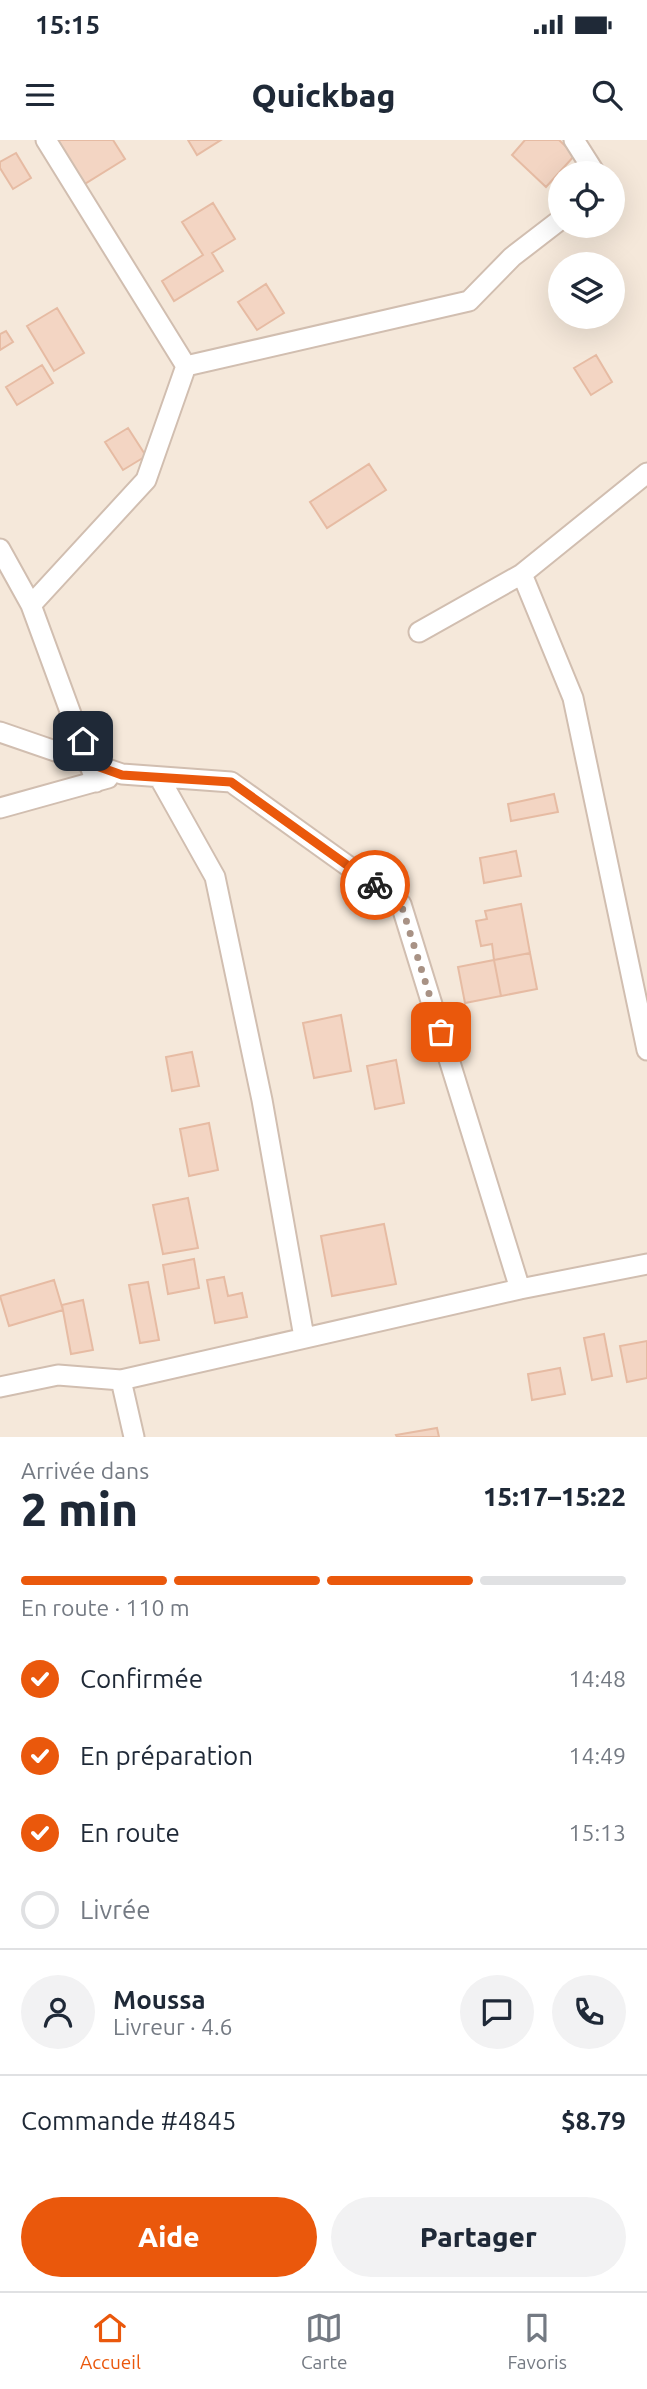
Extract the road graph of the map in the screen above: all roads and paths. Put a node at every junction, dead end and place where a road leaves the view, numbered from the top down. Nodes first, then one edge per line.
1 (46, 140) edge
2 (574, 140) edge
3 (587, 161) edge
4 (548, 229) edge
5 (186, 366) junction
6 (647, 473) edge
7 (0, 549) edge
8 (522, 574) junction
9 (31, 605) junction
10 (419, 632) dead end
11 (0, 732) edge
12 (94, 773) junction
13 (159, 777) junction
14 (0, 808) edge
15 (647, 1050) edge
16 (647, 1264) edge
17 (520, 1289) junction
18 (304, 1337) junction
19 (121, 1380) junction
20 (0, 1387) edge
21 (134, 1437) edge

1 - 5 street
2 - 3 street
4 - 5 street
5 - 9 street
6 - 8 street
7 - 9 street
8 - 10 street
8 - 15 street
9 - 12 street
11 - 12 street
12 - 13 street
12 - 14 street
13 - 17 street
13 - 18 street
16 - 17 street
17 - 18 street
18 - 19 street
19 - 20 street
19 - 21 street

